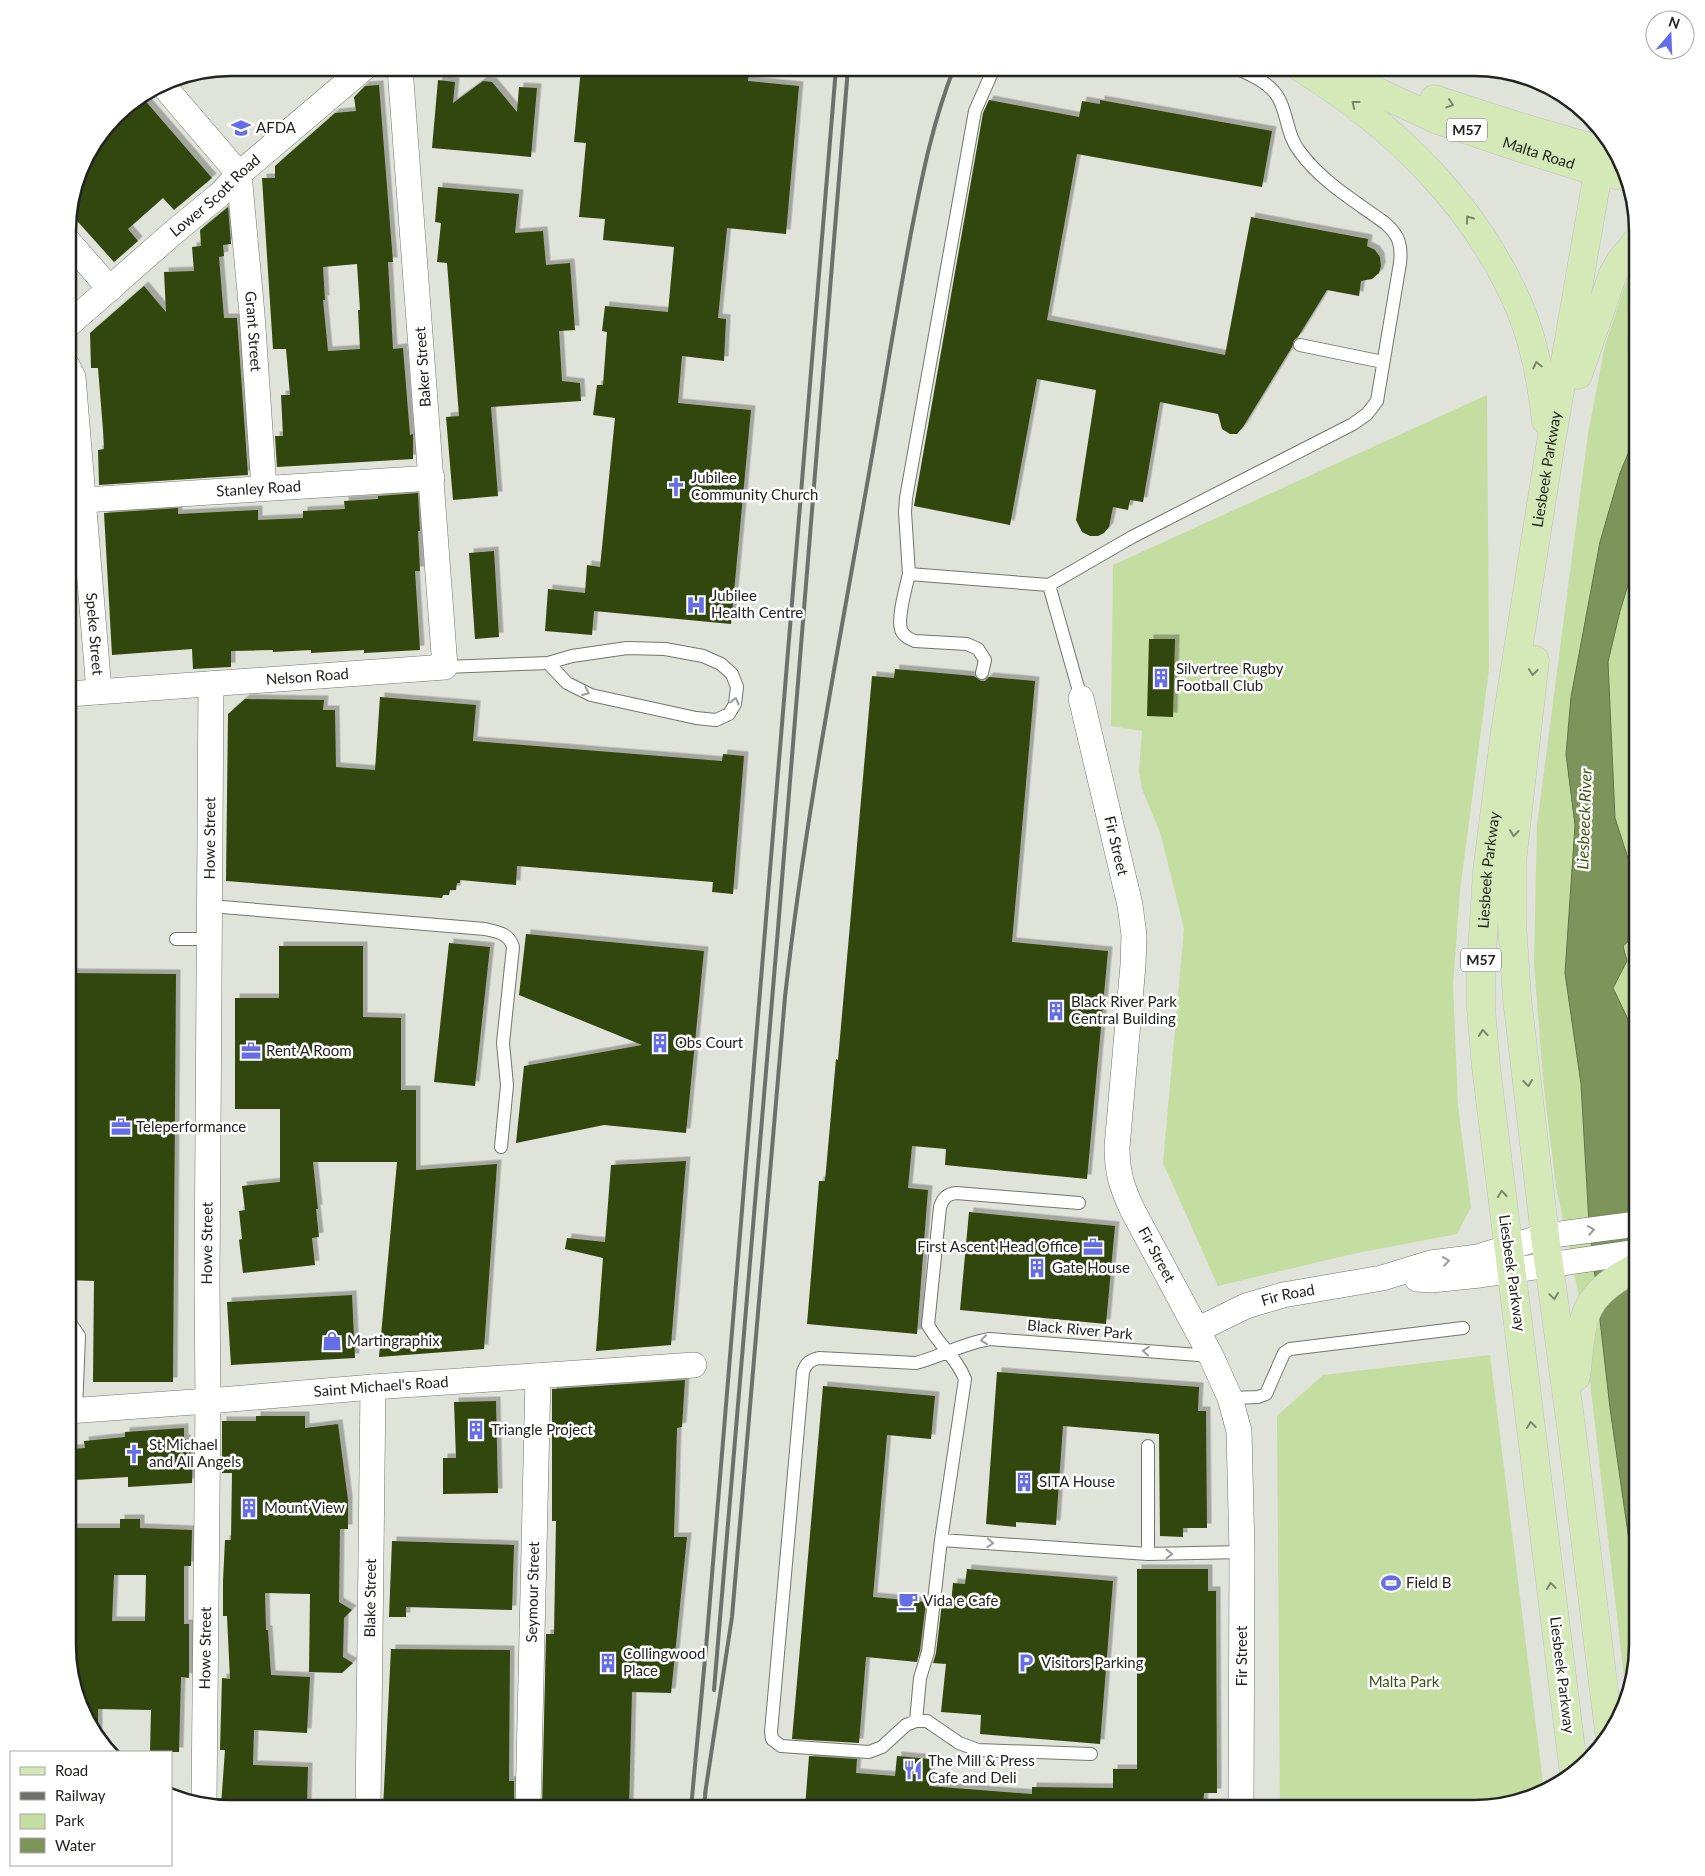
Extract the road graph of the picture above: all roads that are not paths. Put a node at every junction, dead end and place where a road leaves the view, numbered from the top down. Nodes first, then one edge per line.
1 (354, 76) edge
2 (401, 76) edge
3 (990, 77) edge
4 (1255, 77) edge
5 (1315, 77) edge
6 (1345, 77) edge
7 (1377, 77) edge
8 (167, 90) edge
9 (1612, 162) edge
10 (239, 174) junction
11 (77, 251) edge
12 (1629, 251) edge
13 (110, 289) junction
14 (77, 317) edge
15 (1300, 345) dead end
16 (1383, 362) junction
17 (1578, 376) junction
18 (77, 420) edge
19 (1550, 448) junction
20 (432, 478) junction
21 (264, 488) junction
22 (84, 500) junction
23 (909, 574) junction
24 (1049, 585) junction
25 (548, 663) junction
26 (445, 667) junction
27 (982, 673) dead end
28 (211, 684) junction
29 (99, 691) junction
30 (77, 693) edge
31 (1081, 698) joint
32 (210, 906) junction
33 (176, 939) dead end
34 (209, 939) junction
35 (501, 1147) dead end
36 (1079, 1203) dead end
37 (1629, 1225) edge
38 (1545, 1236) junction
39 (1629, 1253) edge
40 (1511, 1259) junction
41 (1549, 1264) junction
42 (1629, 1272) edge
43 (1463, 1328) dead end
44 (1197, 1330) junction
45 (76, 1332) edge
46 (76, 1350) edge
47 (948, 1351) junction
48 (1211, 1356) junction
49 (694, 1365) dead end
50 (538, 1376) junction
51 (372, 1387) junction
52 (1230, 1398) junction
53 (208, 1401) junction
54 (76, 1411) edge
55 (1571, 1426) junction
56 (1148, 1446) dead end
57 (941, 1540) junction
58 (1242, 1552) junction
59 (1148, 1554) junction
60 (916, 1720) junction
61 (1608, 1722) edge
62 (1091, 1754) dead end
63 (1573, 1764) edge
64 (204, 1797) edge
65 (368, 1800) edge
66 (528, 1800) edge
67 (1241, 1800) edge

1 - 10 street, Lower Scott Road
2 - 20 street, Baker Street
3 - 23 lane
4 - 16 lane
19 -> 5 main road
6 - 9 main road, Malta Road / M57
7 -> 9 main road, Malta Road / M57
8 - 10 street
9 - 17 main road, Liesbeek Parkway / M57
9 - 19 main road, Liesbeek Parkway / M57
10 - 13 street, Lower Scott Road
10 - 21 street, Grant Street
11 - 13 street
12 - 17 main road
13 - 14 street, Lower Scott Road
15 - 16 lane
16 - 24 lane
17 -> 38 main road, Liesbeek Parkway / M57
18 - 22 street, Speke Street
40 -> 19 main road, Liesbeek Parkway / M57
20 - 21 street, Stanley Road
20 - 26 street, Baker Street
21 - 22 street, Stanley Road
22 - 29 street, Speke Street
23 - 24 lane
23 - 27 lane
24 - 31 lane
25 -> 25 lane, Nelson Road
25 - 26 lane, Nelson Road
26 - 28 street, Nelson Road
28 - 29 street, Nelson Road
28 - 32 street, Howe Street
29 - 30 street, Nelson Road
31 - 44 street, Fir Street
32 - 34 street, Howe Street
32 - 35 lane
33 - 34 lane
34 - 53 street, Howe Street
36 - 47 lane
38 -> 37 street, Fir Road
38 - 40 street, Fir Road
38 - 41 main road, Liesbeek Parkway / M57
39 - 41 street, Fir Road
40 - 41 street, Fir Road
40 - 44 street, Fir Road
63 -> 40 main road, Liesbeek Parkway / M57
41 -> 55 main road, Liesbeek Parkway / M57
42 - 55 main road
43 - 52 lane
44 - 48 street, Fir Street
45 - 46 lane
48 -> 47 lane, Black River Park
47 - 57 lane
47 - 60 lane, Black River Park
48 - 52 street, Fir Street
49 - 50 street, Saint Michael's Road
50 - 51 street, Saint Michael's Road
50 - 66 street, Seymour Street
51 - 53 street, Saint Michael's Road
51 - 65 street, Blake Street
52 - 58 street, Fir Street
53 - 54 street, Saint Michael's Road
53 - 64 street, Howe Street
55 - 61 main road, Liesbeek Parkway / M57
56 - 59 lane
57 -> 59 lane
57 - 60 lane
59 -> 58 lane
58 - 67 street, Fir Street
60 - 62 lane

